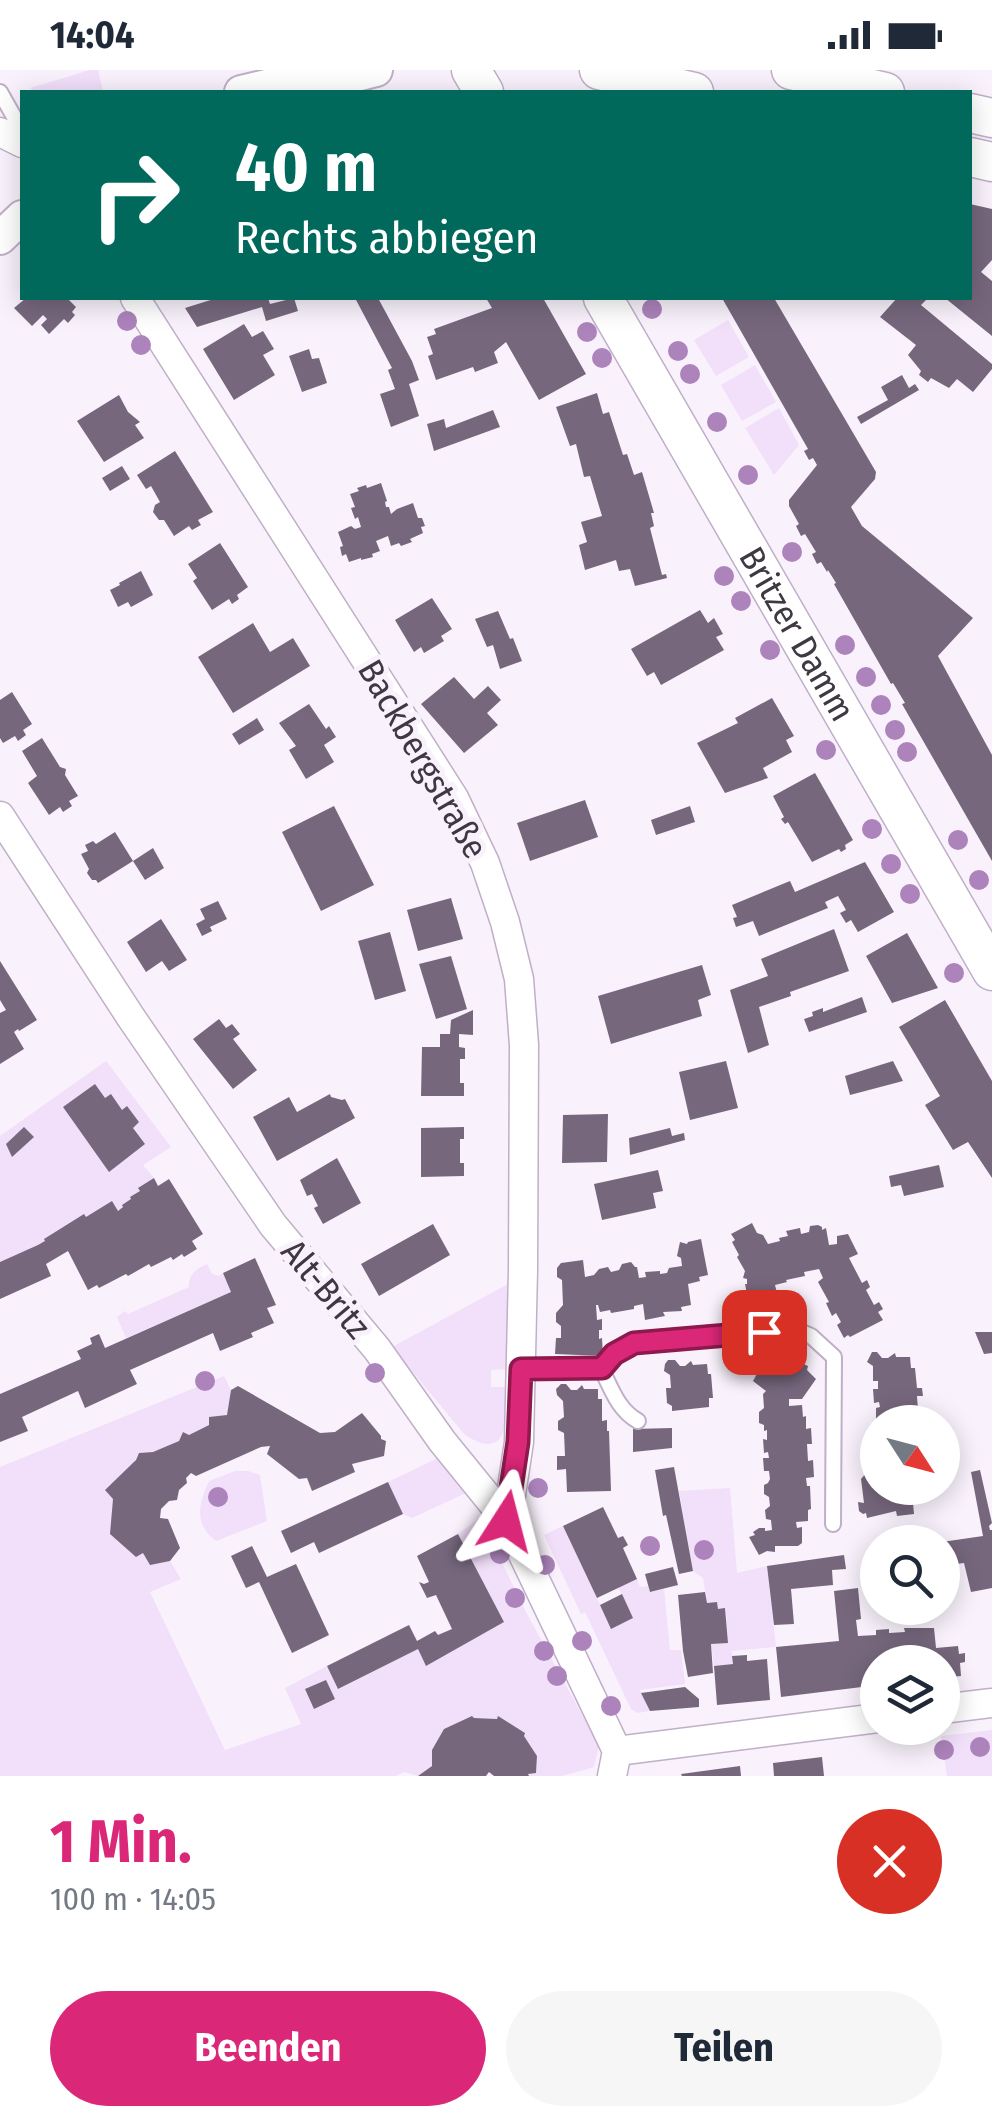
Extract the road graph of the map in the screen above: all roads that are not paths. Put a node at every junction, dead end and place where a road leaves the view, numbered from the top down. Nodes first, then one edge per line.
1 (376, 70) edge
2 (599, 70) edge
3 (791, 70) edge
4 (292, 76) edge
5 (644, 87) edge
6 (247, 90) edge
7 (674, 90) edge
8 (876, 90) edge
9 (0, 92) edge
10 (20, 127) edge
11 (20, 219) edge
12 (0, 238) edge
13 (136, 300) edge
14 (603, 300) edge
15 (0, 816) edge
16 (992, 971) edge
17 (602, 1368) junction
18 (521, 1369) junction
19 (638, 1421) dead end
20 (506, 1521) junction
21 (832, 1524) dead end
22 (992, 1703) edge
23 (960, 1707) edge
24 (860, 1721) edge
25 (616, 1767) edge

1 - 4 street
2 - 5 main road
3 - 8 main road
4 - 6 street
5 - 7 main road
9 - 10 lane
11 - 12 street
13 - 18 street, Backbergstraße
14 - 16 main road, Britzer Damm
15 - 20 street, Alt-Britz
17 - 18 lane
17 - 19 lane
17 - 21 lane
18 - 20 street, Backbergstraße
20 - 25 street, Alt-Britz
22 - 23 street
24 - 25 street

